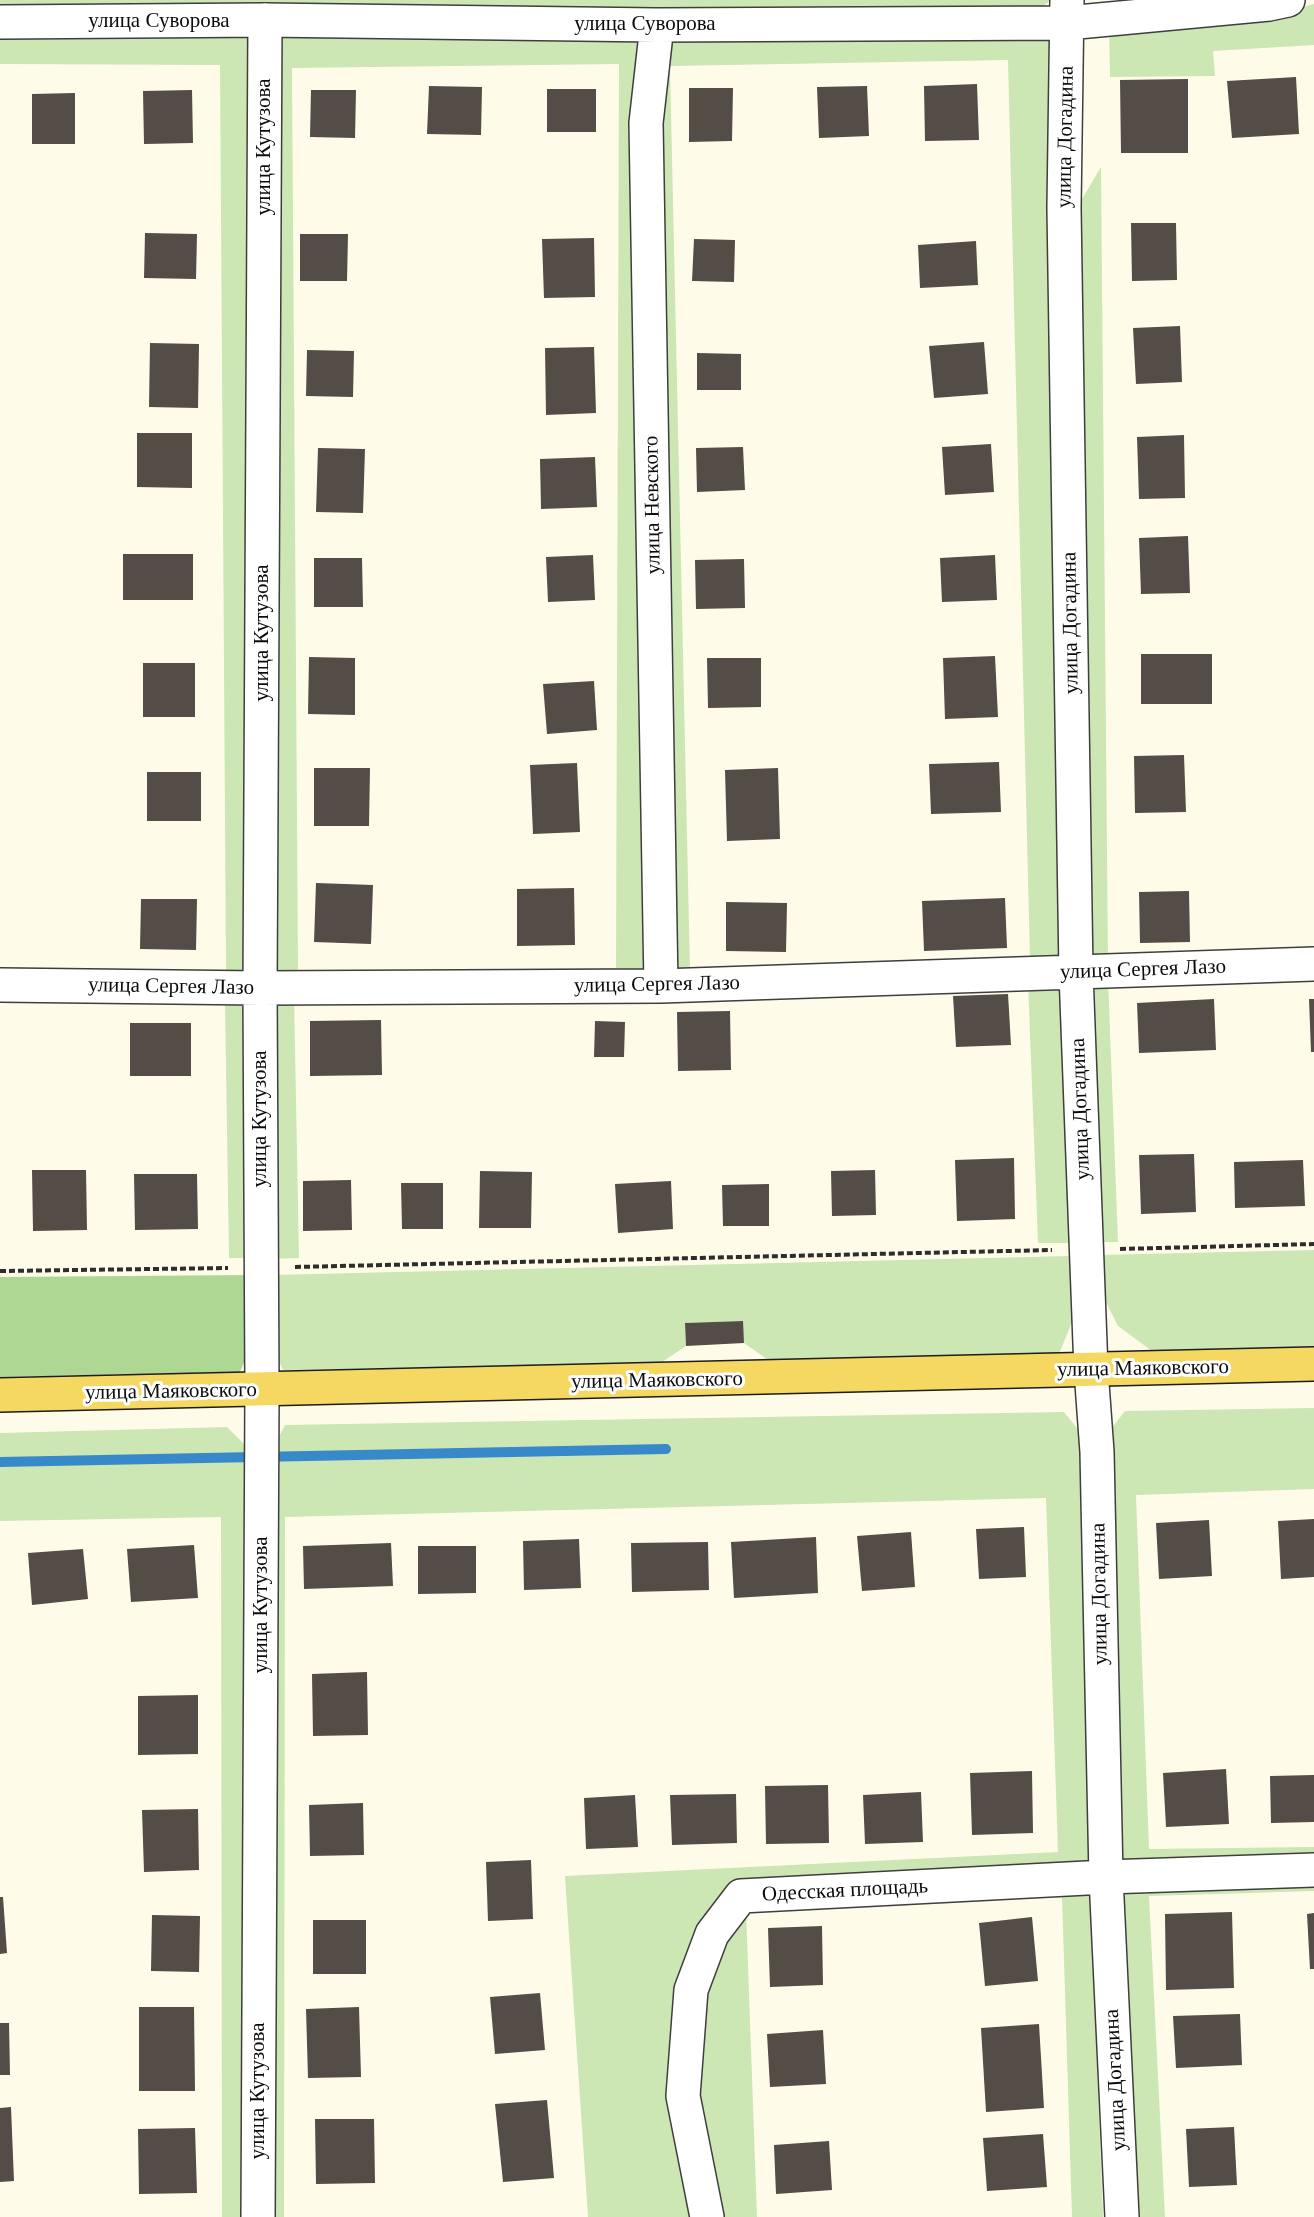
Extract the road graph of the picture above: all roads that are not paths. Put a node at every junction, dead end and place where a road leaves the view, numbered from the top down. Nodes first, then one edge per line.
1 (1288, 0) edge
2 (1067, 12) edge
3 (265, 20) junction
4 (0, 22) edge
5 (657, 25) junction
6 (1314, 964) edge
7 (1076, 973) junction
8 (0, 985) edge
9 (661, 986) junction
10 (260, 988) junction
11 (1314, 1364) edge
12 (1091, 1370) junction
13 (262, 1390) junction
14 (0, 1395) edge
15 (1314, 1870) edge
16 (1106, 1877) junction
17 (258, 2217) edge
18 (707, 2217) edge
19 (1122, 2217) edge

1 - 2 street, улица Суворова
2 - 5 street, улица Суворова
2 - 7 street, улица Догадина
3 - 4 street, улица Суворова
3 - 5 street, улица Суворова
3 - 10 street, улица Кутузова
5 - 9 street, улица Невского
6 - 7 street, улица Сергея Лазо
7 - 9 street, улица Сергея Лазо
7 - 12 street, улица Догадина
8 - 10 street, улица Сергея Лазо
9 - 10 street, улица Сергея Лазо
10 - 13 street, улица Кутузова
11 - 12 main road, улица Маяковского
12 - 13 main road, улица Маяковского
12 - 16 street, улица Догадина
13 - 14 main road, улица Маяковского
13 - 17 street, улица Кутузова
15 - 16 street, Одесская площадь
16 - 18 street, Одесская площадь
16 - 19 street, улица Догадина

